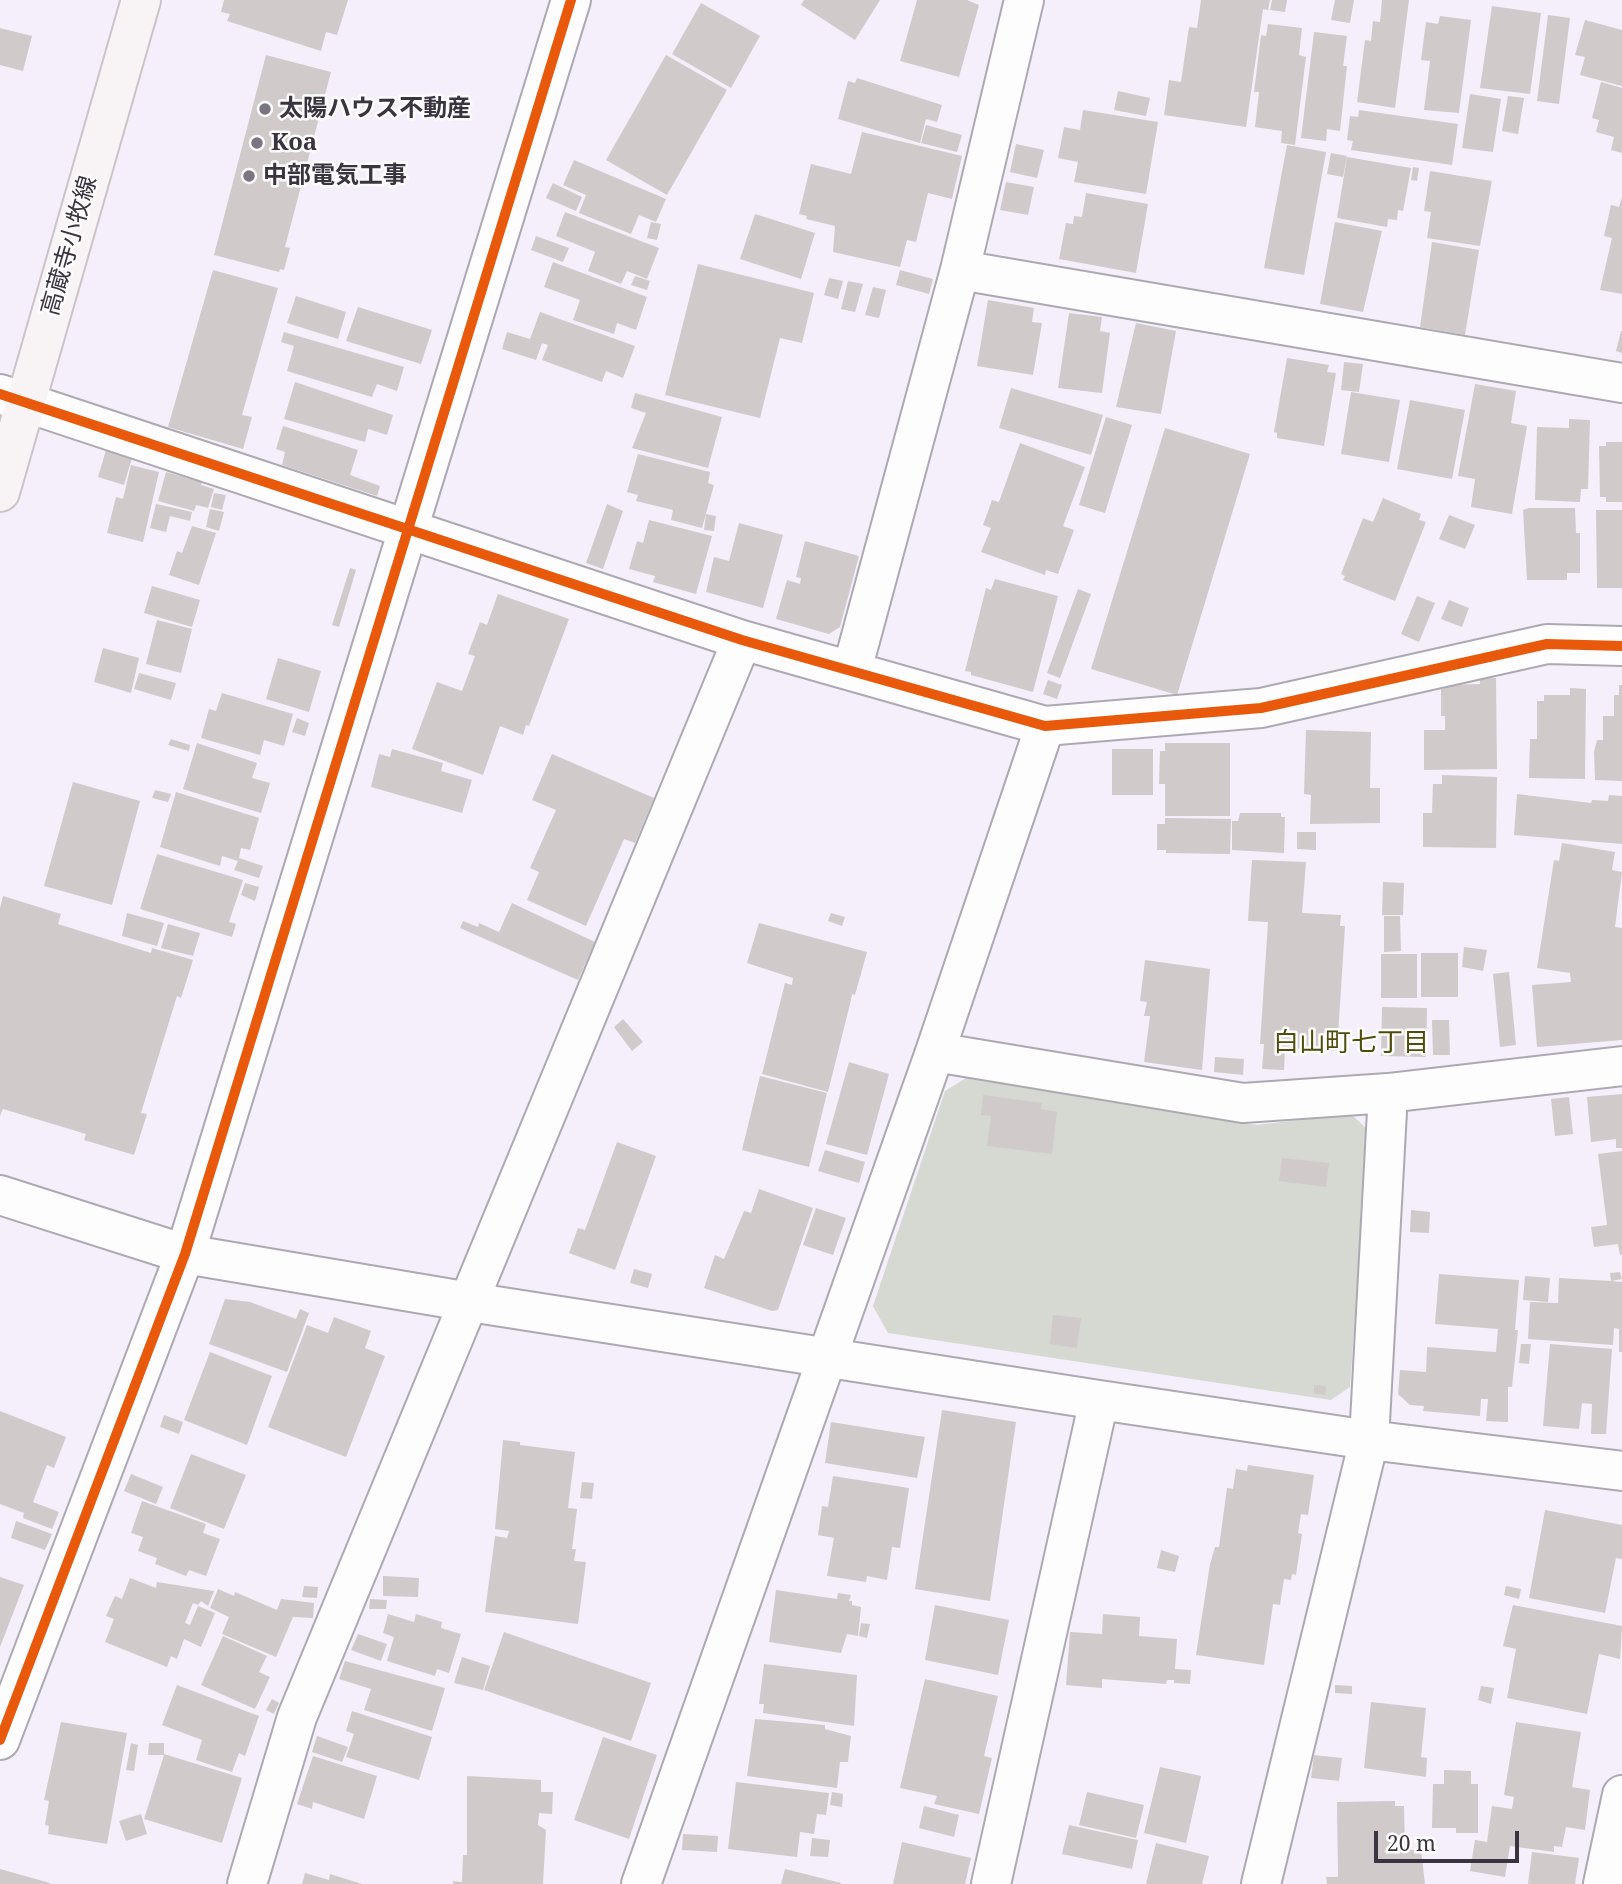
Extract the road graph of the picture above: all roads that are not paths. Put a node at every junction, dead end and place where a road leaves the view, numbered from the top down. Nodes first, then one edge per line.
1 (141, 0) edge
2 (571, 0) edge
3 (1024, 0) edge
4 (960, 270) junction
5 (1622, 383) edge
6 (12, 398) edge
7 (0, 492) edge
8 (407, 530) junction
9 (742, 640) junction
10 (1622, 646) edge
11 (852, 670) junction
12 (1045, 726) junction
13 (935, 1052) junction
14 (1622, 1066) edge
15 (1388, 1094) junction
16 (0, 1195) edge
17 (185, 1254) junction
18 (470, 1302) junction
19 (826, 1358) junction
20 (1098, 1400) junction
21 (1369, 1440) junction
22 (1622, 1471) edge
23 (0, 1740) edge
24 (1622, 1795) edge
25 (247, 1884) edge
26 (641, 1884) edge
27 (991, 1884) edge
28 (1261, 1884) edge
29 (1603, 1884) edge

1 - 6 main road, 高蔵寺小牧線
2 - 8 street
3 - 4 street
4 - 5 street
4 - 11 street
6 - 7 main road, 高蔵寺小牧線
6 - 8 street
8 - 9 street
8 - 17 street
9 - 11 street
9 - 18 street
10 - 12 street
11 - 12 street
12 - 13 street
13 - 15 street
13 - 19 street
14 - 15 street
15 - 21 street
16 - 17 street
17 - 18 street
17 - 23 street
18 - 19 street
18 - 25 street
19 - 20 street
19 - 26 street
20 - 21 street
20 - 27 street
21 - 22 street
21 - 28 street
24 - 29 street

